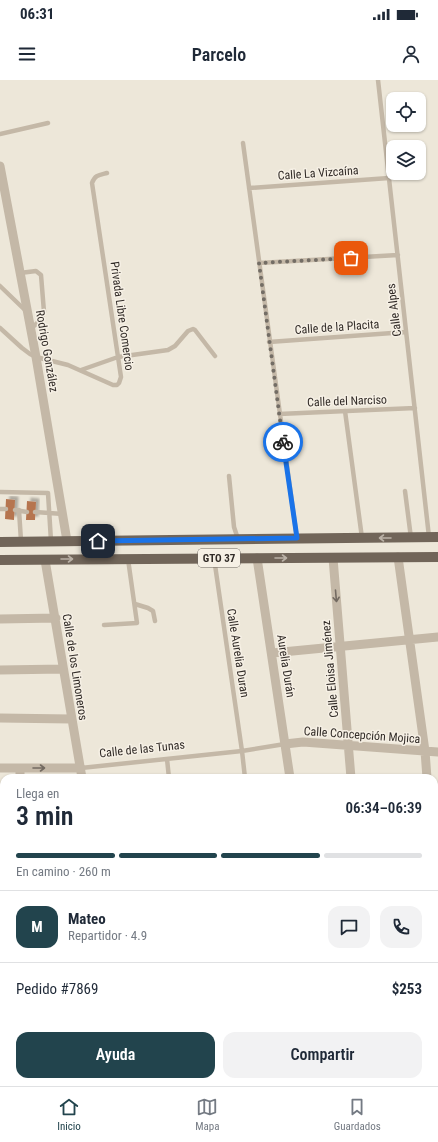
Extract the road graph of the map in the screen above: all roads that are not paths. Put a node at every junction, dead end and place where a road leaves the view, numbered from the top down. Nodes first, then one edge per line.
1 (378, 80) edge
2 (48, 123) dead end
3 (0, 134) edge
4 (243, 143) dead end
5 (386, 151) edge
6 (0, 166) edge
7 (107, 173) dead end
8 (386, 178) edge
9 (389, 180) edge
10 (249, 188) junction
11 (398, 255) junction
12 (259, 263) junction
13 (20, 273) junction
14 (0, 286) edge
15 (27, 312) junction
16 (0, 328) edge
17 (31, 329) junction
18 (406, 332) junction
19 (269, 342) junction
20 (215, 356) dead end
21 (36, 357) junction
22 (118, 357) junction
23 (81, 370) junction
24 (415, 408) junction
25 (345, 411) junction
26 (279, 414) junction
27 (230, 476) dead end
28 (58, 485) junction
29 (405, 491) dead end
30 (0, 492) edge
31 (48, 493) junction
32 (0, 509) edge
33 (6, 509) dead end
34 (27, 512) dead end
35 (35, 512) dead end
36 (49, 513) junction
37 (63, 514) junction
38 (433, 537) edge
39 (297, 538) junction
40 (362, 538) junction
41 (411, 538) junction
42 (238, 539) junction
43 (51, 541) junction
44 (67, 541) junction
45 (0, 542) edge
46 (21, 542) junction
47 (398, 557) junction
48 (438, 557) edge
49 (214, 558) junction
50 (257, 558) junction
51 (333, 558) junction
52 (128, 559) junction
53 (0, 560) edge
54 (45, 560) junction
55 (135, 604) junction
56 (56, 618) junction
57 (0, 620) edge
58 (155, 621) dead end
59 (104, 625) dead end
60 (438, 637) edge
61 (409, 640) junction
62 (341, 646) junction
63 (272, 653) junction
64 (63, 669) junction
65 (0, 670) edge
66 (0, 718) edge
67 (71, 718) junction
68 (285, 744) junction
69 (348, 745) junction
70 (242, 751) junction
71 (425, 751) junction
72 (438, 752) edge
73 (167, 759) junction
74 (0, 768) edge
75 (20, 768) junction
76 (81, 768) junction
77 (20, 774) edge
78 (82, 774) edge
79 (169, 774) edge
80 (245, 774) edge
81 (289, 774) edge
82 (352, 774) edge
83 (427, 774) edge

1 - 5 lane, Calle Alpes
2 - 3 lane
4 - 10 lane
6 - 13 street, Rodrigo González
7 - 22 lane, Privada Libre Comercio
8 - 10 lane, Calle La Vizcaína
9 - 11 lane, Calle Alpes
10 - 12 lane
11 - 12 lane
11 - 18 lane, Calle Alpes
12 - 19 lane
13 - 15 street, Rodrigo González
13 - 17 lane
14 - 15 lane
15 - 17 street, Rodrigo González
16 - 21 lane, Privada Libre Comercio
17 - 21 street, Rodrigo González
18 - 19 lane, Calle de la Placita
18 - 24 lane, Calle Alpes
19 - 26 lane
20 - 22 lane
21 - 23 lane, Privada Libre Comercio
21 - 28 street, Rodrigo González
22 - 23 lane
22 - 23 lane, Privada Libre Comercio
24 - 25 lane, Calle del Narciso
24 - 38 lane, Calle Alpes
25 - 26 lane, Calle del Narciso
25 - 40 lane
26 - 39 lane
27 - 42 lane
28 - 31 lane
28 - 37 street, Rodrigo González
29 - 41 lane
30 - 31 lane
31 - 36 lane
32 - 33 lane
34 - 46 lane
35 - 36 lane
36 - 37 lane
36 - 43 lane
37 - 44 street, Rodrigo González
38 - 41 main road, GTO 37
39 - 40 main road, GTO 37
39 - 42 main road, GTO 37
41 -> 40 main road, GTO 37
42 - 44 main road, GTO 37
43 - 44 main road, GTO 37
43 - 46 main road, GTO 37
45 - 46 main road, GTO 37
47 - 48 main road, GTO 37
47 - 51 main road, GTO 37
47 - 61 street
49 - 50 main road, GTO 37
49 - 52 main road, GTO 37
49 - 70 lane, Calle Aurelia Duran
50 -> 51 main road, GTO 37
50 - 63 street, Aurelia Durán
51 -> 62 street, Calle Eloisa Jiménez
54 -> 52 main road, GTO 37
52 - 55 lane
53 - 54 main road, GTO 37
54 - 56 street, Calle de los Limoneros
55 - 58 lane
55 - 59 lane
56 - 57 street
56 - 64 street, Calle de los Limoneros
60 - 61 street
61 - 62 street
61 - 71 street
62 - 63 street
62 - 69 street, Calle Eloisa Jiménez
63 - 68 street, Aurelia Durán
64 - 65 street
64 - 67 street, Calle de los Limoneros
66 - 67 street
67 - 76 street, Calle de los Limoneros
68 - 69 street, Calle Concepción Mojica
68 - 70 lane, Calle de las Tunas
68 - 81 street, Aurelia Durán
69 - 71 street, Calle Concepción Mojica
69 - 82 street, Calle Eloisa Jiménez
70 - 73 lane, Calle de las Tunas
70 - 80 lane, Calle Aurelia Duran
71 - 72 street, Calle Concepción Mojica
71 - 83 street
73 - 76 lane, Calle de las Tunas
73 - 79 lane
74 - 75 street, Calle de las Tunas
75 -> 76 street, Calle de las Tunas
75 - 77 street
76 - 78 street, Calle de los Limoneros

